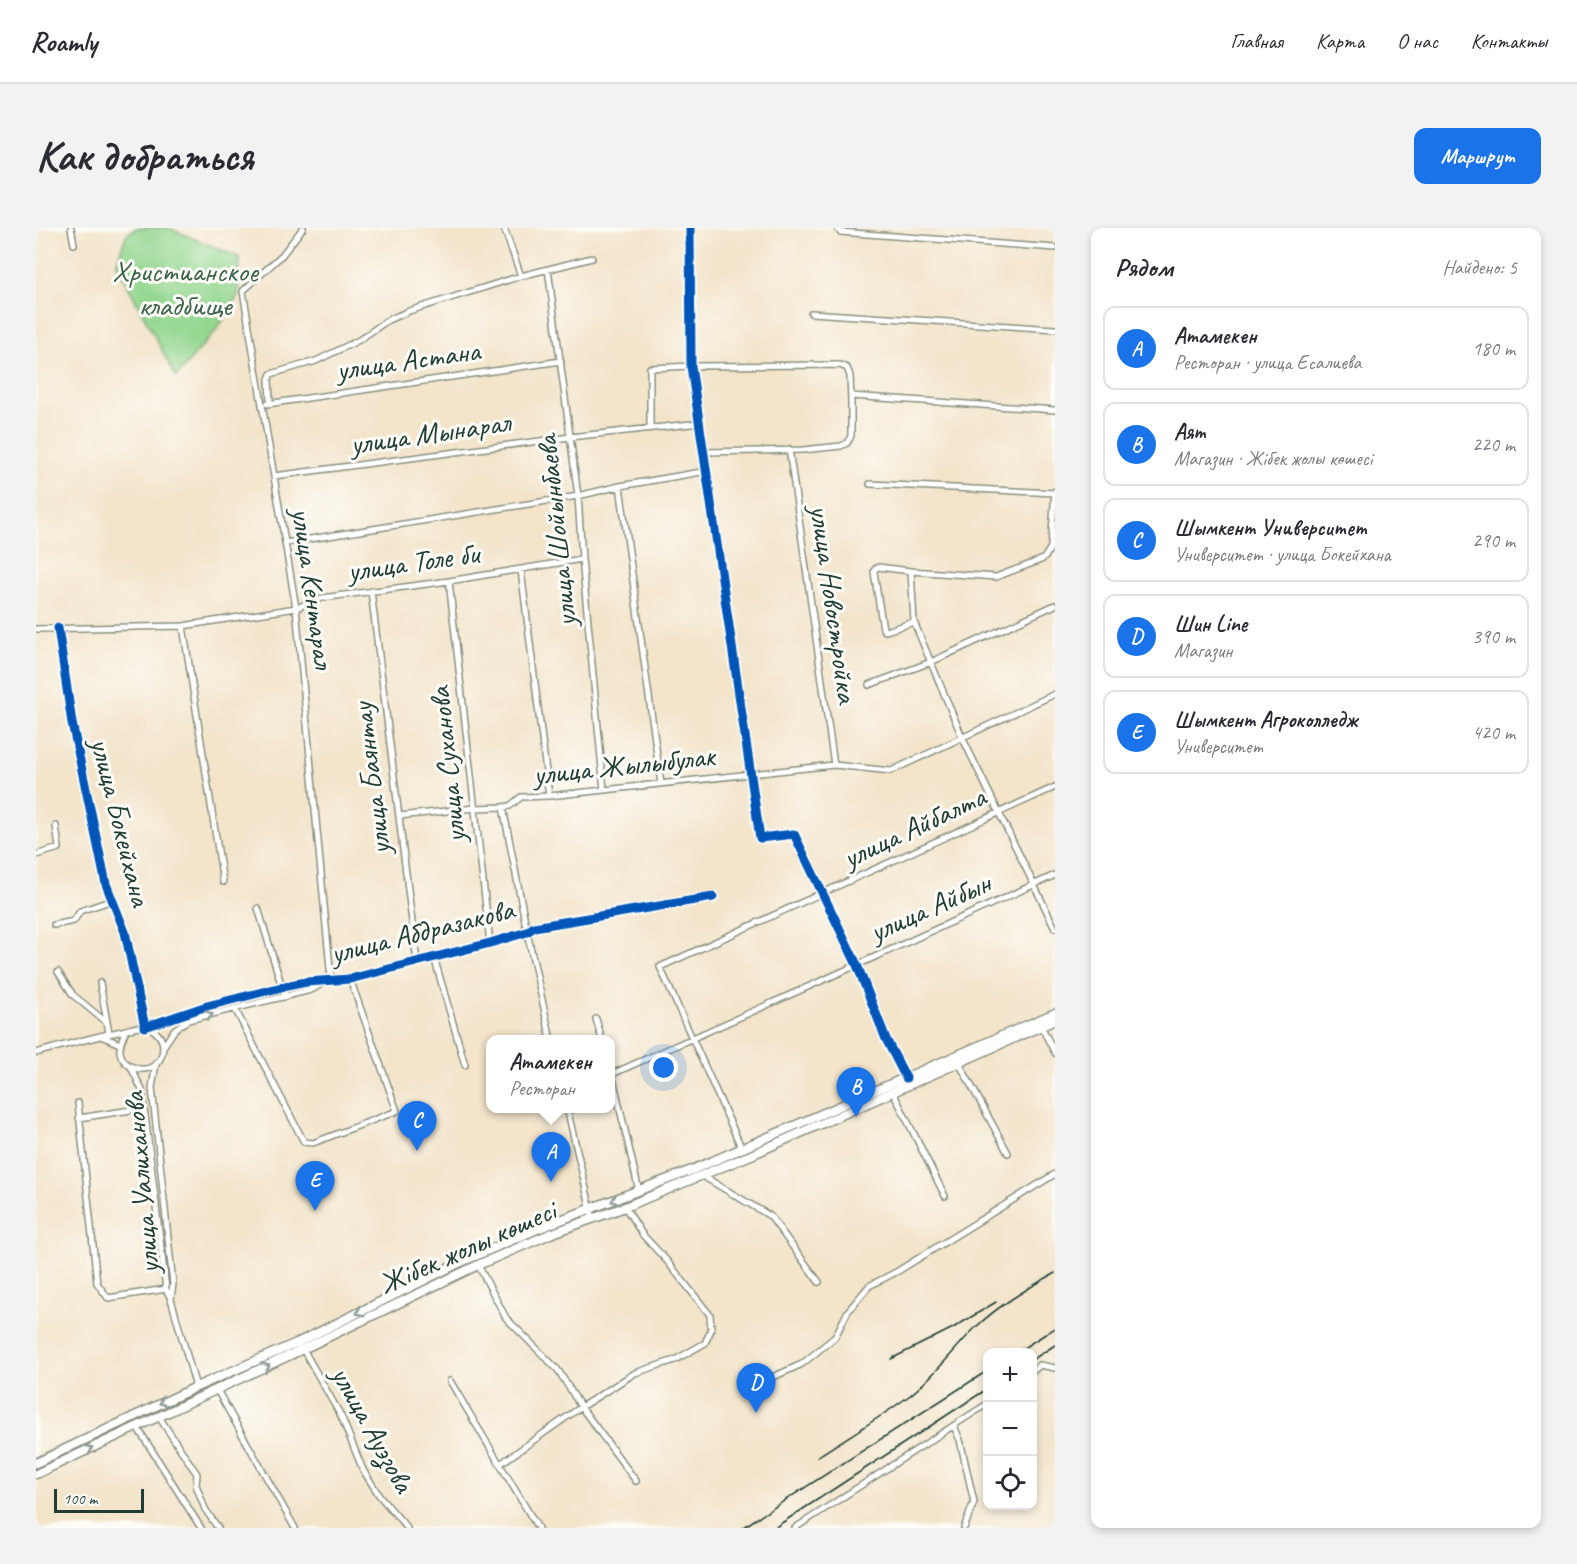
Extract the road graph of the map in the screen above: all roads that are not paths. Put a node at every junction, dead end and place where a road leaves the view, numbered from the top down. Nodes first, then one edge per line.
1 (71, 228) edge
2 (303, 228) edge
3 (504, 228) edge
4 (690, 228) edge
5 (837, 228) edge
6 (74, 244) dead end
7 (1055, 248) edge
8 (592, 258) dead end
9 (548, 269) junction
10 (520, 276) junction
11 (811, 313) dead end
12 (1055, 329) edge
13 (561, 361) junction
14 (691, 366) junction
15 (851, 396) junction
16 (270, 403) junction
17 (262, 404) junction
18 (1055, 410) edge
19 (700, 423) junction
20 (650, 428) junction
21 (570, 437) junction
22 (789, 449) junction
23 (704, 452) junction
24 (707, 471) junction
25 (274, 476) junction
26 (870, 484) dead end
27 (620, 486) junction
28 (1055, 492) edge
29 (578, 496) junction
30 (285, 543) junction
31 (582, 559) junction
32 (521, 570) junction
33 (911, 571) junction
34 (449, 580) junction
35 (371, 591) junction
36 (1055, 605) edge
37 (296, 608) junction
38 (914, 622) junction
39 (183, 626) junction
40 (58, 628) junction
41 (36, 629) edge
42 (931, 662) junction
43 (869, 685) dead end
44 (1055, 694) edge
45 (963, 738) junction
46 (834, 765) junction
47 (752, 774) junction
48 (661, 784) junction
49 (1055, 787) edge
50 (604, 790) junction
51 (549, 796) junction
52 (503, 807) junction
53 (475, 808) junction
54 (999, 812) junction
55 (399, 816) junction
56 (56, 826) dead end
57 (36, 855) edge
58 (1055, 875) edge
59 (223, 882) dead end
60 (1035, 885) junction
61 (822, 893) junction
62 (713, 897) dead end
63 (113, 900) junction
64 (258, 908) dead end
65 (54, 925) dead end
66 (1055, 928) edge
67 (527, 932) junction
68 (490, 944) junction
69 (434, 957) junction
70 (417, 962) junction
71 (856, 965) junction
72 (58, 972) dead end
73 (331, 979) junction
74 (350, 979) junction
75 (100, 983) dead end
76 (282, 987) junction
77 (285, 997) junction
78 (235, 1009) junction
79 (1055, 1013) edge
80 (596, 1019) dead end
81 (1055, 1020) edge
82 (107, 1023) junction
83 (1041, 1026) junction
84 (145, 1027) junction
85 (126, 1030) junction
86 (110, 1033) junction
87 (550, 1035) edge
88 (601, 1035) edge
89 (99, 1036) junction
90 (692, 1038) junction
91 (120, 1044) junction
92 (163, 1047) junction
93 (36, 1053) edge
94 (1055, 1053) edge
95 (156, 1063) junction
96 (959, 1063) junction
97 (465, 1065) dead end
98 (131, 1067) junction
99 (615, 1071) edge
100 (906, 1078) junction
101 (615, 1085) edge
102 (893, 1092) junction
103 (78, 1103) dead end
104 (144, 1108) junction
105 (568, 1113) edge
106 (80, 1118) junction
107 (742, 1149) junction
108 (1008, 1153) dead end
109 (1055, 1174) edge
110 (701, 1175) junction
111 (639, 1191) junction
112 (945, 1196) dead end
113 (625, 1207) junction
114 (591, 1209) junction
115 (593, 1219) junction
116 (477, 1265) junction
117 (819, 1282) dead end
118 (166, 1289) junction
119 (171, 1299) junction
120 (303, 1349) junction
121 (1037, 1368) edge
122 (1055, 1368) edge
123 (771, 1378) dead end
124 (450, 1381) dead end
125 (196, 1387) junction
126 (217, 1390) junction
127 (581, 1407) junction
128 (983, 1407) edge
129 (159, 1417) junction
130 (954, 1426) junction
131 (137, 1427) junction
132 (36, 1463) edge
133 (500, 1464) junction
134 (36, 1474) edge
135 (636, 1481) dead end
136 (201, 1528) edge
137 (218, 1528) edge
138 (295, 1528) edge
139 (407, 1528) edge
140 (538, 1528) edge
141 (795, 1528) edge
142 (964, 1528) edge

1 - 6 street
2 - 17 street, улица Кентарал
3 - 10 street
4 - 14 street
5 - 7 street
8 - 9 street
9 - 10 street
9 - 13 street, улица Шойынбаева
10 - 16 street
11 - 12 street
13 - 16 street, улица Астана
13 - 21 street, улица Шойынбаева
14 - 15 street
14 - 19 street
14 - 20 street
15 - 18 street
15 - 22 street
16 - 17 street, улица Астана
17 - 25 street, улица Кентарал
19 - 20 street, улица Мынарал
19 - 23 street
20 - 21 street, улица Мынарал
21 - 25 street, улица Мынарал
21 - 29 street, улица Шойынбаева
22 - 23 street
22 - 46 street, улица Новостройка
23 - 24 street
24 - 27 street
24 - 47 street
25 - 30 street, улица Кентарал
26 - 28 street
27 - 29 street
27 - 48 street
28 - 33 street
29 - 30 street
29 - 31 street, улица Шойынбаева
30 - 37 street, улица Кентарал
31 - 32 street, улица Толе би
31 - 50 street, улица Шойынбаева
32 - 34 street, улица Толе би
32 - 51 street
33 - 38 street
33 - 38 street
34 - 35 street, улица Толе би
34 - 53 street, улица Суханова
35 - 37 street, улица Толе би
35 - 55 street, улица Баянтау
36 - 42 street
37 - 39 street, улица Толе би
37 - 73 street, улица Кентарал
38 - 42 street
39 - 40 street, улица Толе би
39 - 59 street
40 - 41 street, улица Толе би
40 - 63 street, улица Бокейхана
42 - 43 street
42 - 45 street
44 - 45 street, улица Жылыбулак
45 - 46 street, улица Жылыбулак
45 - 54 street
46 - 47 street, улица Жылыбулак
47 - 48 street, улица Жылыбулак
47 - 61 street
48 - 50 street, улица Жылыбулак
49 - 54 street, улица Айбалта
50 - 51 street, улица Жылыбулак
51 - 52 street, улица Жылыбулак
52 - 53 street, улица Жылыбулак
52 - 67 street
53 - 55 street, улица Жылыбулак
53 - 68 street, улица Суханова
54 - 60 street
54 - 61 street, улица Айбалта
55 - 70 street, улица Баянтау
56 - 57 street
58 - 60 street, улица Айбын
60 - 66 street
60 - 71 street, улица Айбын
61 - 71 street
61 - 90 street, улица Айбалта
62 - 67 street, улица Абдразакова
63 - 65 street
63 - 84 street, улица Бокейхана
64 - 76 street
67 - 68 street, улица Абдразакова
67 - 87 street
68 - 69 street, улица Абдразакова
69 - 70 street, улица Абдразакова
69 - 97 street
70 - 74 street, улица Абдразакова
71 - 90 street, улица Айбын
71 - 100 street
72 - 82 street
73 - 74 street, улица Абдразакова
73 - 76 street, улица Абдразакова
73 - 77 street, улица Абдразакова
74 - 78 street
75 - 82 street
76 - 77 street
76 - 84 street, улица Абдразакова
77 - 78 street, улица Абдразакова
92 -> 78 street, улица Абдразакова
79 - 100 main road, Жібек жолы көшесі
80 - 88 street
81 - 83 main road, Жібек жолы көшесі
82 - 86 street
83 - 94 street
83 - 96 main road, Жібек жолы көшесі
84 - 85 street
84 - 92 street
85 - 86 street
85 - 91 street
86 - 89 street
89 - 91 street
89 - 93 street
90 - 99 street, улица Айбын
90 - 107 street
91 - 98 street
92 - 95 street
95 - 98 street
95 - 119 street, улица Уалиханова
96 - 102 main road, Жібек жолы көшесі
96 - 108 street
98 - 104 street, улица Уалиханова
100 - 107 main road, Жібек жолы көшесі
101 - 111 street
102 - 110 main road, Жібек жолы көшесі
102 - 112 street
103 - 106 street, улица Уалиханова
104 - 106 street
104 - 118 street, улица Уалиханова
105 - 114 street
106 - 118 street, улица Уалиханова
107 - 111 main road, Жібек жолы көшесі
109 - 123 street
110 - 113 main road, Жібек жолы көшесі
110 - 117 street
111 -> 114 main road, Жібек жолы көшесі
113 - 115 main road, Жібек жолы көшесі
113 - 127 street
114 - 115 street
114 -> 125 main road, Жібек жолы көшесі
115 - 116 main road, Жібек жолы көшесі
116 - 120 main road, Жібек жолы көшесі
116 - 127 street
118 - 119 street, улица Уалиханова
119 - 125 street, улица Уалиханова
126 -> 120 main road, Жібек жолы көшесі
120 - 139 street, улица Ауэзова
121 - 122 street
124 - 133 street
125 -> 132 main road, Жібек жолы көшесі
126 - 129 main road, Жібек жолы көшесі
126 - 138 street
127 - 133 street
127 - 135 street
128 - 130 street
129 - 131 main road, Жібек жолы көшесі
129 - 137 street
130 - 141 street
130 - 142 street
134 -> 131 main road, Жібек жолы көшесі
131 - 136 street
133 - 140 street

